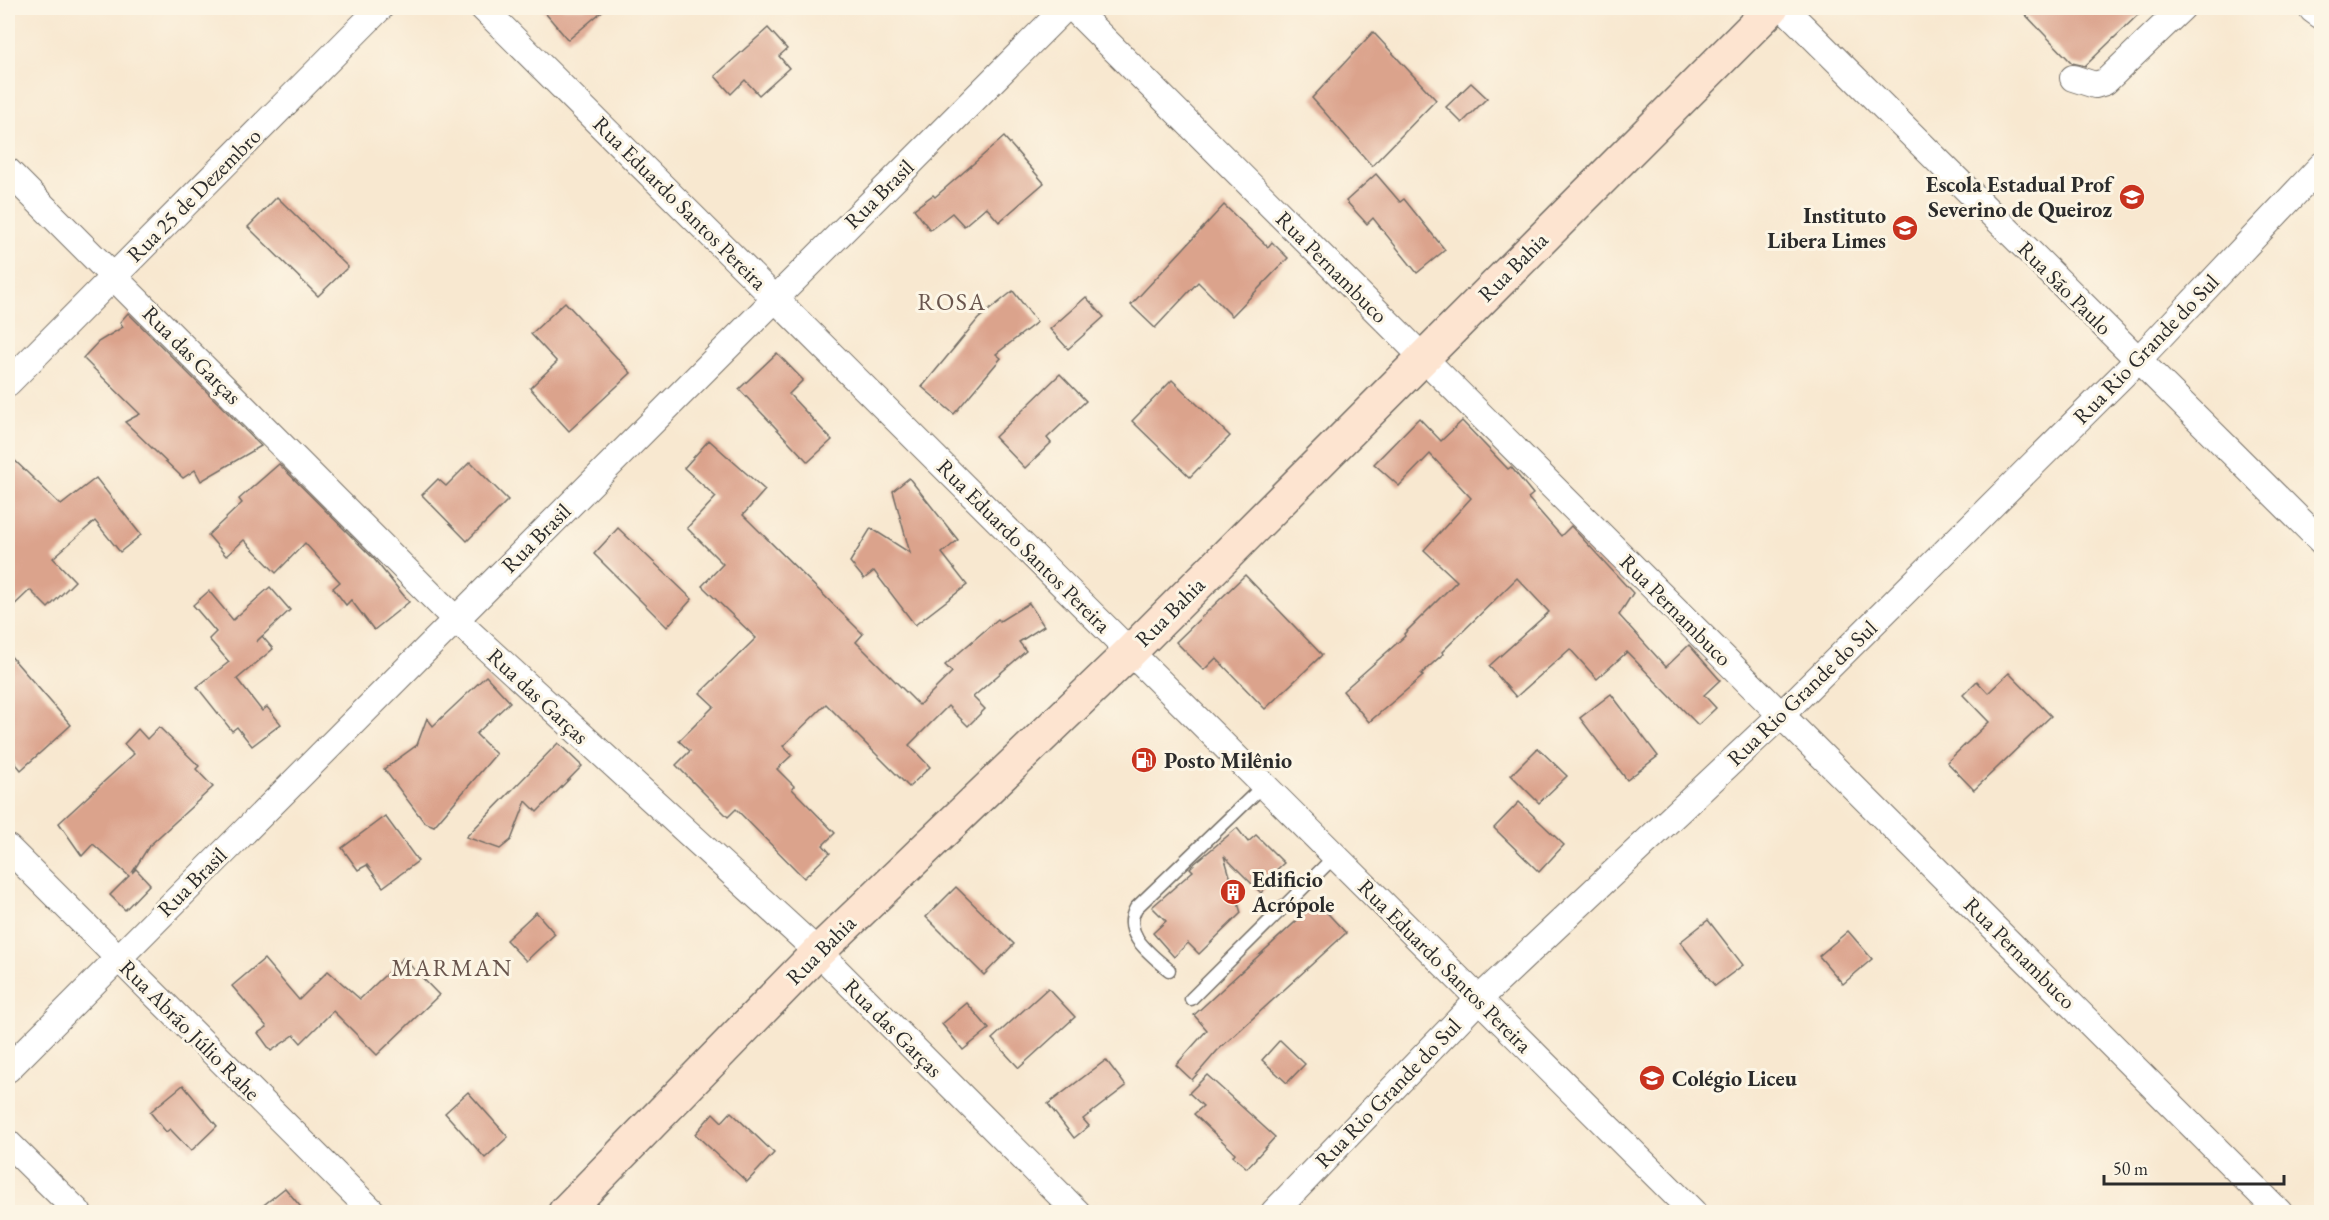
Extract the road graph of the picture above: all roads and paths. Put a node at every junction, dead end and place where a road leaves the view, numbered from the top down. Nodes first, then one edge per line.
1 (380, 8) edge
2 (483, 8) edge
3 (1065, 8) edge
4 (1073, 8) edge
5 (1772, 8) edge
6 (1784, 8) edge
7 (2182, 8) edge
8 (2316, 8) edge
9 (2322, 13) edge
10 (2073, 78) dead end
11 (2322, 165) edge
12 (8, 171) edge
13 (113, 277) junction
14 (775, 298) junction
15 (1423, 357) junction
16 (2138, 360) junction
17 (8, 383) edge
18 (2322, 542) edge
19 (455, 620) junction
20 (1130, 652) junction
21 (1781, 715) junction
22 (1264, 785) junction
23 (8, 848) edge
24 (1335, 856) junction
25 (818, 952) junction
26 (117, 957) junction
27 (1168, 970) dead end
28 (1191, 999) dead end
29 (1479, 999) junction
30 (8, 1069) edge
31 (8, 1143) edge
32 (78, 1212) edge
33 (373, 1212) edge
34 (565, 1212) edge
35 (1077, 1212) edge
36 (1275, 1212) edge
37 (1693, 1212) edge
38 (2279, 1212) edge

1 - 13 street, Rua 25 de Dezembro
2 - 14 street, Rua Eduardo Santos Pereira
3 - 14 street, Rua Brasil
4 - 15 street, Rua Pernambuco
5 - 15 main road, Rua Bahia
6 - 16 street, Rua São Paulo
7 - 10 street
8 - 9 street
11 - 16 street, Rua Rio Grande do Sul
12 - 13 street, Rua das Garças
13 - 17 street, Rua 25 de Dezembro
13 - 19 street, Rua das Garças
14 - 19 street, Rua Brasil
14 - 20 street, Rua Eduardo Santos Pereira
15 - 20 main road, Rua Bahia
15 - 21 street, Rua Pernambuco
16 - 18 street, Rua São Paulo
16 - 21 street, Rua Rio Grande do Sul
19 - 25 street, Rua das Garças
19 - 26 street, Rua Brasil
20 - 22 street, Rua Eduardo Santos Pereira
20 - 25 main road, Rua Bahia
21 - 29 street, Rua Rio Grande do Sul
21 - 38 street, Rua Pernambuco
22 - 24 street, Rua Eduardo Santos Pereira
22 - 27 lane
23 - 26 street, Rua Abrão Júlio Rahe
24 - 28 lane
24 - 29 street, Rua Eduardo Santos Pereira
25 - 34 main road, Rua Bahia
25 - 35 street, Rua das Garças
26 - 30 street, Rua Brasil
26 - 33 street, Rua Abrão Júlio Rahe
29 - 36 street, Rua Rio Grande do Sul
29 - 37 street, Rua Eduardo Santos Pereira
31 - 32 street

